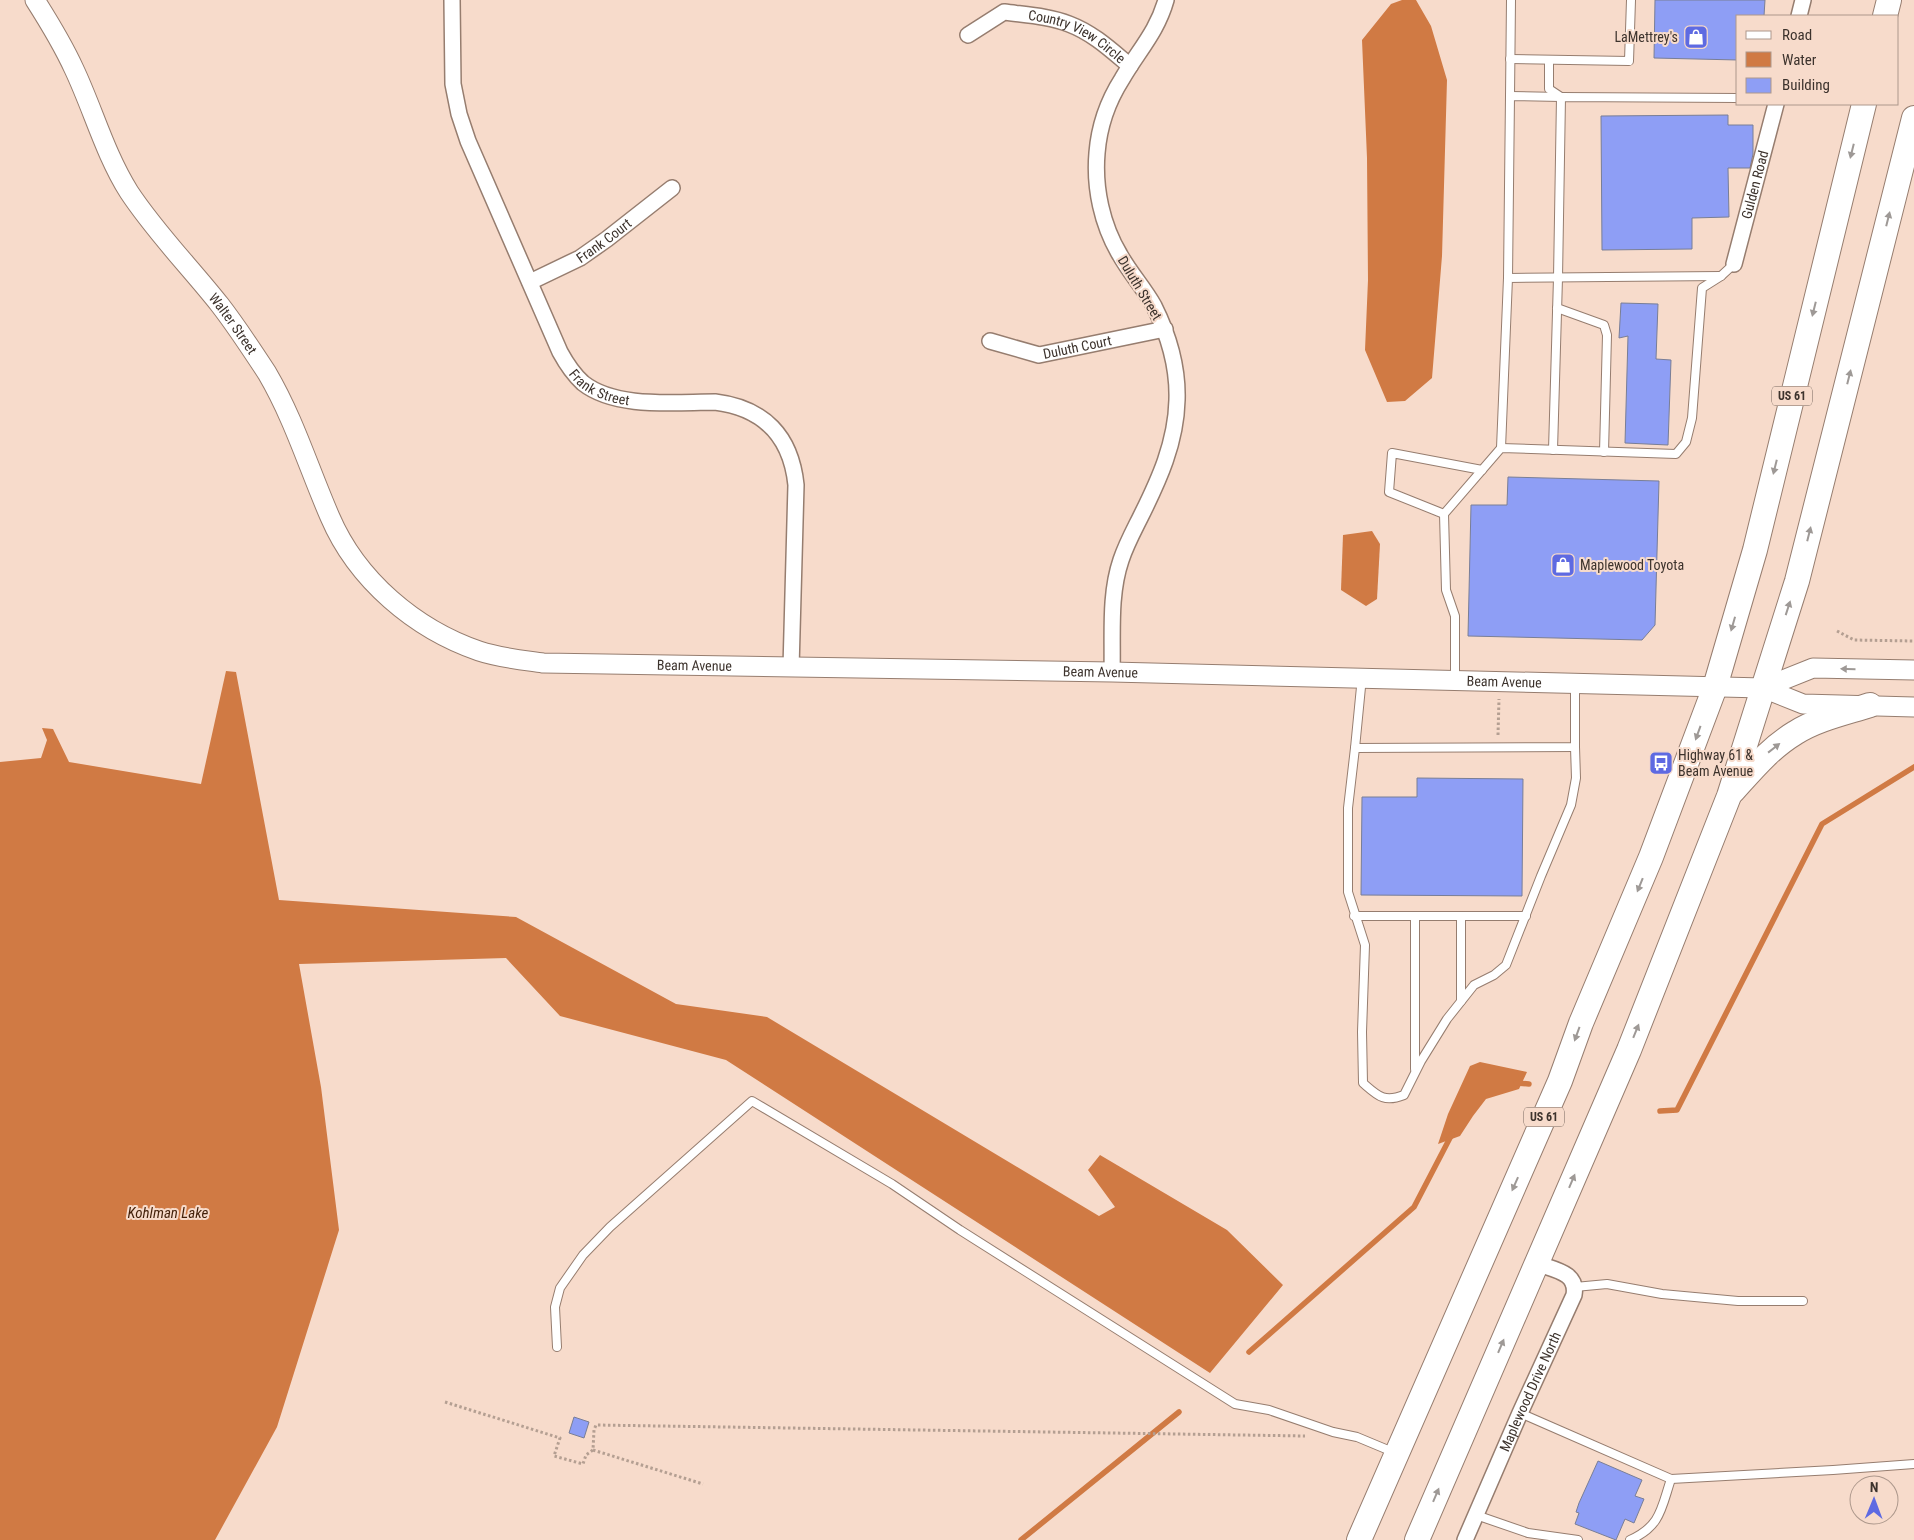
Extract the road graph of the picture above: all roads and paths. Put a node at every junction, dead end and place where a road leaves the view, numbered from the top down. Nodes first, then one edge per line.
1 (35, 0) edge
2 (452, 0) edge
3 (1166, 0) edge
4 (1511, 0) edge
5 (1631, 0) edge
6 (1803, 0) edge
7 (1889, 0) edge
8 (1798, 15) edge
9 (1885, 15) edge
10 (968, 36) dead end
11 (1510, 59) junction
12 (1549, 60) junction
13 (1130, 66) junction
14 (1510, 96) junction
15 (1561, 97) junction
16 (1736, 98) edge
17 (1776, 105) edge
18 (1864, 105) edge
19 (1914, 118) edge
20 (672, 188) dead end
21 (1734, 264) joint
22 (1720, 276) junction
23 (1508, 278) junction
24 (1558, 278) junction
25 (530, 282) junction
26 (1557, 308) junction
27 (1165, 329) junction
28 (990, 341) dead end
29 (1500, 448) junction
30 (1553, 450) junction
31 (1604, 452) junction
32 (1482, 470) junction
33 (1444, 514) junction
34 (1837, 631) dead end
35 (442, 635) joint
36 (1914, 641) edge
37 (791, 668) junction
38 (1914, 670) edge
39 (1112, 672) junction
40 (1365, 679) junction
41 (1455, 681) junction
42 (1575, 685) junction
43 (1715, 687) junction
44 (1763, 688) junction
45 (1499, 696) dead end
46 (1870, 705) junction
47 (1914, 707) edge
48 (1498, 747) junction
49 (1575, 747) junction
50 (1355, 748) junction
51 (1729, 796) junction
52 (1354, 916) junction
53 (1415, 916) junction
54 (1461, 916) junction
55 (1526, 916) junction
56 (1461, 1001) junction
57 (1416, 1072) junction
58 (1536, 1263) junction
59 (1575, 1286) junction
60 (1803, 1301) dead end
61 (557, 1347) dead end
62 (445, 1402) dead end
63 (1520, 1413) junction
64 (1310, 1437) dead end
65 (593, 1450) junction
66 (1397, 1453) junction
67 (1914, 1464) edge
68 (1671, 1478) junction
69 (703, 1484) dead end
70 (1476, 1515) junction
71 (1359, 1540) edge
72 (1417, 1540) edge
73 (1465, 1540) edge
74 (1578, 1540) edge
75 (1630, 1540) edge

1 - 35 street, Walter Street
2 - 25 street, Frank Street
3 - 13 street, Duluth Street
4 - 11 lane
5 - 12 lane
6 - 8 street
7 - 9 main road
10 - 13 street, Country View Circle
11 - 12 lane
11 - 14 lane
12 - 15 lane
13 - 27 street, Duluth Street
14 - 15 lane
14 - 23 lane
15 - 16 lane
15 - 24 lane
17 - 21 street, Gulden Road
18 -> 43 main road, US 61
44 -> 19 main road
20 - 25 street, Frank Court
21 - 22 lane
22 - 24 lane
22 - 31 lane
23 - 24 lane
23 - 29 lane
24 - 26 lane
25 - 37 street, Frank Street
26 - 30 lane
26 - 31 lane
27 - 28 street, Duluth Court
27 - 39 street, Duluth Street
29 - 30 lane
29 - 32 lane
30 - 31 lane
32 - 33 lane
32 - 33 lane
33 - 41 lane
34 - 36 path
35 - 37 street, Beam Avenue
37 - 39 street, Beam Avenue
38 -> 44 street, Beam Avenue
39 - 40 street, Beam Avenue
40 - 41 street, Beam Avenue
40 - 50 lane
41 - 42 street, Beam Avenue
42 - 43 street, Beam Avenue
42 - 49 lane
43 - 44 street, Beam Avenue
43 -> 66 main road, US 61
44 - 46 street, Beam Avenue
44 - 51 main road
45 - 48 path
46 - 47 street, Beam Avenue
51 -> 46 main road
48 - 49 lane
48 - 50 lane
49 - 55 lane
50 - 52 lane
58 -> 51 main road
52 - 53 lane
52 - 57 lane
53 - 54 lane
53 - 57 lane
54 - 55 lane
54 - 56 lane
55 - 56 lane
56 - 57 lane
58 - 59 street
72 -> 58 main road
59 - 60 lane
59 - 63 street, Maplewood Drive North
61 - 66 lane
62 - 65 path
63 - 68 lane
63 - 70 street, Maplewood Drive North
64 - 65 path
65 - 69 path
66 - 71 main road, US 61
67 - 68 lane
68 - 75 lane
70 - 73 street, Maplewood Drive North
70 - 74 lane

